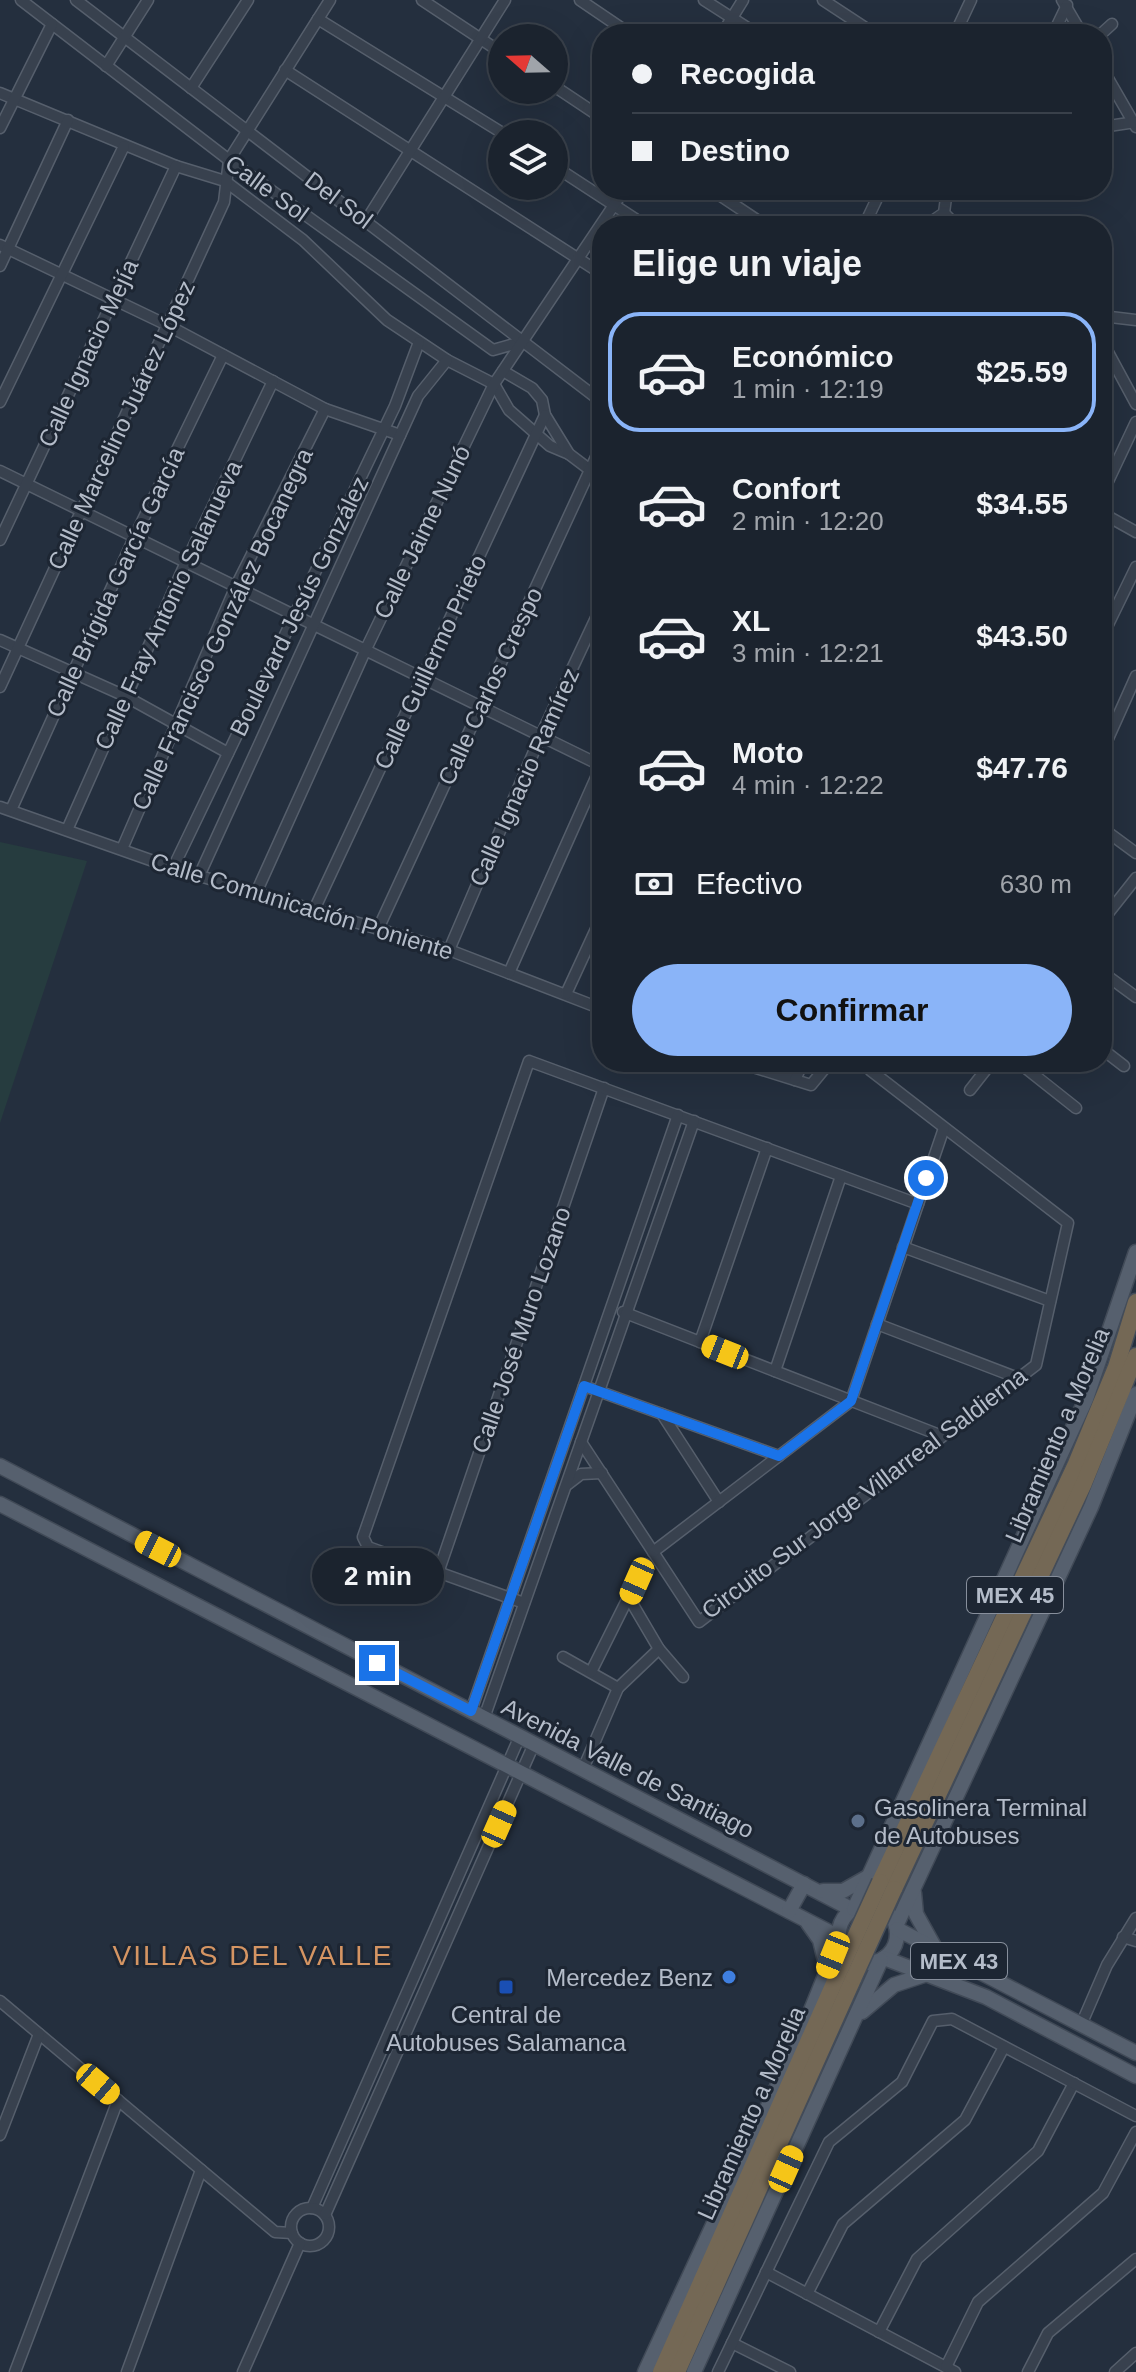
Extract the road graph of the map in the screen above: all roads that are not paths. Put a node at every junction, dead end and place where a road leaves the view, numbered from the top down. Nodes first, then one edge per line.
1 (21, 0) edge
2 (76, 0) edge
3 (148, 0) edge
4 (248, 0) edge
5 (330, 0) edge
6 (422, 0) edge
7 (505, 0) edge
8 (580, 0) edge
9 (704, 0) edge
10 (743, 0) edge
11 (823, 0) edge
12 (971, 0) edge
13 (1066, 2) edge
14 (732, 18) junction
15 (318, 19) junction
16 (52, 24) junction
17 (615, 24) edge
18 (728, 24) edge
19 (741, 24) edge
20 (855, 24) edge
21 (960, 24) edge
22 (1057, 24) edge
23 (1077, 24) edge
24 (124, 37) junction
25 (481, 39) junction
26 (488, 44) edge
27 (106, 66) junction
28 (285, 70) junction
29 (1112, 84) edge
30 (191, 88) junction
31 (0, 93) edge
32 (568, 95) edge
33 (444, 96) junction
34 (14, 99) junction
35 (592, 111) edge
36 (68, 120) junction
37 (488, 124) edge
38 (1136, 124) edge
39 (1112, 126) edge
40 (0, 128) edge
41 (247, 131) junction
42 (124, 146) junction
43 (410, 151) junction
44 (229, 160) junction
45 (176, 166) junction
46 (568, 175) edge
47 (225, 181) junction
48 (592, 191) edge
49 (606, 200) edge
50 (617, 200) edge
51 (727, 200) edge
52 (614, 205) junction
53 (607, 216) edge
54 (631, 216) edge
55 (751, 216) edge
56 (366, 221) junction
57 (592, 238) edge
58 (4, 247) edge
59 (578, 259) junction
60 (0, 266) edge
61 (592, 268) edge
62 (60, 274) junction
63 (113, 299) junction
64 (1112, 317) edge
65 (1136, 320) edge
66 (167, 325) junction
67 (523, 341) junction
68 (419, 342) junction
69 (223, 355) junction
70 (447, 360) junction
71 (1112, 363) edge
72 (503, 371) junction
73 (273, 381) junction
74 (494, 384) junction
75 (592, 394) edge
76 (418, 396) junction
77 (0, 402) edge
78 (1136, 404) edge
79 (395, 406) junction
80 (325, 409) junction
81 (545, 415) junction
82 (1136, 422) edge
83 (383, 430) junction
84 (537, 433) junction
85 (400, 435) junction
86 (569, 454) junction
87 (592, 466) edge
88 (0, 471) edge
89 (589, 472) junction
90 (1112, 473) edge
91 (592, 474) edge
92 (25, 486) junction
93 (80, 512) junction
94 (1112, 519) edge
95 (1136, 532) edge
96 (134, 538) junction
97 (0, 540) edge
98 (186, 562) junction
99 (1136, 567) edge
100 (236, 586) junction
101 (295, 614) junction
102 (1112, 616) edge
103 (314, 623) junction
104 (592, 626) edge
105 (0, 640) edge
106 (17, 648) junction
107 (366, 649) junction
108 (72, 672) junction
109 (1136, 676) edge
110 (423, 677) junction
111 (0, 687) edge
112 (125, 696) junction
113 (481, 706) junction
114 (174, 722) junction
115 (1112, 730) edge
116 (541, 735) junction
117 (228, 753) junction
118 (592, 760) edge
119 (592, 787) edge
120 (6, 809) edge
121 (67, 830) junction
122 (1112, 835) edge
123 (122, 849) junction
124 (1136, 853) edge
125 (173, 868) junction
126 (199, 876) junction
127 (1136, 878) edge
128 (256, 893) junction
129 (1112, 908) edge
130 (314, 910) junction
131 (378, 929) junction
132 (592, 938) edge
133 (449, 950) junction
134 (509, 973) junction
135 (1112, 979) edge
136 (566, 994) junction
137 (1136, 997) edge
138 (592, 1005) edge
139 (1112, 1057) edge
140 (1124, 1066) dead end
141 (769, 1072) edge
142 (799, 1072) edge
143 (822, 1072) edge
144 (873, 1072) edge
145 (984, 1072) edge
146 (1031, 1072) edge
147 (795, 1080) junction
148 (604, 1088) junction
149 (970, 1090) dead end
150 (1076, 1108) dead end
151 (678, 1115) junction
152 (694, 1121) junction
153 (944, 1128) junction
154 (767, 1148) junction
155 (841, 1176) junction
156 (918, 1204) junction
157 (903, 1247) junction
158 (1136, 1252) edge
159 (1050, 1301) junction
160 (1136, 1302) edge
161 (611, 1307) junction
162 (626, 1313) junction
163 (877, 1324) junction
164 (700, 1342) junction
165 (1136, 1356) edge
166 (775, 1371) junction
167 (1018, 1378) junction
168 (584, 1386) junction
169 (599, 1391) junction
170 (1136, 1394) edge
171 (851, 1401) junction
172 (662, 1414) junction
173 (942, 1436) junction
174 (581, 1442) junction
175 (779, 1456) junction
176 (0, 1466) edge
177 (602, 1473) junction
178 (565, 1488) junction
179 (719, 1502) junction
180 (0, 1504) edge
181 (653, 1552) junction
182 (645, 1564) dead end
183 (438, 1573) junction
184 (510, 1598) junction
185 (629, 1598) junction
186 (524, 1603) junction
187 (659, 1649) junction
188 (563, 1657) dead end
189 (591, 1672) junction
190 (683, 1677) dead end
191 (618, 1688) junction
192 (477, 1714) junction
193 (520, 1736) junction
194 (534, 1744) junction
195 (507, 1765) junction
196 (583, 1769) junction
197 (522, 1772) junction
198 (881, 1882) junction
199 (915, 1885) junction
200 (808, 1886) junction
201 (854, 1909) junction
202 (794, 1913) junction
203 (1136, 1918) edge
204 (896, 1928) junction
205 (1123, 1937) junction
206 (840, 1938) junction
207 (1136, 1941) edge
208 (937, 1950) junction
209 (883, 1959) junction
210 (840, 1973) junction
211 (927, 1974) junction
212 (0, 2001) edge
213 (1081, 2025) junction
214 (39, 2034) junction
215 (847, 2036) junction
216 (1004, 2047) junction
217 (1136, 2053) edge
218 (1136, 2076) edge
219 (1074, 2083) junction
220 (118, 2100) junction
221 (1136, 2116) edge
222 (1136, 2132) edge
223 (0, 2135) edge
224 (201, 2170) junction
225 (312, 2208) junction
226 (325, 2215) junction
227 (292, 2233) junction
228 (300, 2243) junction
229 (1136, 2259) edge
230 (766, 2272) junction
231 (807, 2294) junction
232 (879, 2332) junction
233 (732, 2343) junction
234 (1136, 2353) edge
235 (770, 2367) edge
236 (950, 2370) edge
237 (15, 2372) edge
238 (127, 2372) edge
239 (243, 2372) edge
240 (645, 2372) edge
241 (661, 2372) edge
242 (677, 2372) edge
243 (694, 2372) edge
244 (718, 2372) edge
245 (790, 2372) edge
246 (1028, 2372) edge
247 (1115, 2372) edge

1 - 16 street, Calle Sol
2 - 24 street, Del Sol
3 - 24 street
4 - 30 street
5 - 15 street
6 - 25 street
7 - 25 street
8 - 17 street
9 - 14 street
10 - 14 street
11 - 20 street
12 - 21 street
13 - 22 street
13 - 23 street
14 - 18 street
14 - 19 street
15 - 28 street
15 - 33 street
16 - 27 street, Calle Sol
16 - 34 street
24 - 27 street
24 - 30 street, Del Sol
25 - 26 street
25 - 33 street
27 - 44 street, Calle Sol
28 - 41 street
28 - 43 street
29 - 38 street
30 - 41 street, Del Sol
31 - 34 street
32 - 35 street
33 - 37 street
33 - 43 street
34 - 36 street
34 - 40 street
36 - 42 street
36 - 58 street
38 - 39 street
41 - 44 street
41 - 56 street, Del Sol
42 - 45 street
42 - 62 street
43 - 56 street
43 - 59 street
44 - 47 street, Calle Marcelino Juárez López
44 - 67 street, Calle Sol
45 - 47 street
45 - 63 street, Calle Ignacio Mejía
46 - 48 street
47 - 66 street, Calle Marcelino Juárez López
47 - 68 street
49 - 52 street
50 - 52 street, Calle Jaime Nunó
51 - 55 street
52 - 53 street, Calle Jaime Nunó
52 - 54 street
56 - 67 street, Del Sol
57 - 59 street, Calle Jaime Nunó
58 - 60 street
58 - 62 street
59 - 61 street
59 - 67 street, Calle Jaime Nunó
62 - 63 street
62 - 77 street
63 - 66 street
63 - 92 street, Calle Ignacio Mejía
64 - 65 street
66 - 69 street
66 - 93 street, Calle Marcelino Juárez López
67 - 72 street, Calle Jaime Nunó
67 - 75 street, Del Sol
68 - 70 street
68 - 79 street, Boulevard Jesús González
69 - 73 street
69 - 96 street, Calle Brígida García García
70 - 74 street
70 - 76 street, Boulevard Jesús González
71 - 78 street
72 - 74 street, Calle Jaime Nunó
72 - 81 street
73 - 80 street
73 - 98 street, Calle Fray Antonio Salanueva
74 - 84 street
74 - 107 street, Calle Jaime Nunó
76 - 79 street
76 - 85 street, Boulevard Jesús González
79 - 83 street, Boulevard Jesús González
80 - 83 street
80 - 100 street, Calle Francisco González Bocanegra
81 - 84 street, Calle Guillermo Prieto
81 - 86 street
82 - 90 street
83 - 85 street
83 - 101 street, Boulevard Jesús González
84 - 86 street
84 - 110 street, Calle Guillermo Prieto
85 - 103 street, Boulevard Jesús González
86 - 89 street
87 - 89 street, Calle Carlos Crespo
88 - 92 street
89 - 91 street
89 - 113 street, Calle Carlos Crespo
92 - 93 street
92 - 97 street, Calle Ignacio Mejía
93 - 96 street
93 - 106 street, Calle Marcelino Juárez López
94 - 95 street
96 - 98 street
96 - 108 street, Calle Brígida García García
98 - 100 street
98 - 112 street, Calle Fray Antonio Salanueva
99 - 102 street
100 - 101 street
100 - 114 street, Calle Francisco González Bocanegra
101 - 103 street
101 - 117 street, Boulevard Jesús González
103 - 107 street
103 - 126 street, Boulevard Jesús González
104 - 116 street, Calle Ignacio Ramírez
105 - 106 street
106 - 108 street
106 - 111 street, Calle Marcelino Juárez López
107 - 110 street
107 - 128 street, Calle Jaime Nunó
108 - 112 street
108 - 120 street, Calle Brígida García García
109 - 115 street
110 - 113 street
110 - 130 street, Calle Guillermo Prieto
112 - 114 street
112 - 121 street, Calle Fray Antonio Salanueva
113 - 116 street
113 - 131 street, Calle Carlos Crespo
114 - 117 street
114 - 123 street, Calle Francisco González Bocanegra
116 - 118 street
116 - 133 street, Calle Ignacio Ramírez
117 - 125 street, Boulevard Jesús González
119 - 134 street
120 - 121 street, Calle Comunicación Poniente
121 - 123 street, Calle Comunicación Poniente
122 - 124 street
123 - 125 street, Calle Comunicación Poniente
125 - 126 street, Calle Comunicación Poniente
126 - 128 street, Calle Comunicación Poniente
127 - 129 street
128 - 130 street, Calle Comunicación Poniente
130 - 131 street, Calle Comunicación Poniente
131 - 133 street, Calle Comunicación Poniente
132 - 136 street
133 - 134 street, Calle Comunicación Poniente
134 - 136 street, Calle Comunicación Poniente
135 - 137 street
136 - 138 street, Calle Comunicación Poniente
139 - 140 street
141 - 147 street
142 - 147 street
143 - 147 street
144 - 153 street
145 - 149 street
146 - 150 street
148 - 151 street
148 - 183 street, Calle José Muro Lozano
148 - 183 street
151 - 152 street
151 - 161 street
152 - 154 street
152 - 162 street
153 - 156 street
153 - 159 street, Circuito Sur Jorge Villarreal Saldierna
154 - 155 street
154 - 164 street
155 - 156 street
155 - 166 street
156 - 157 street
157 - 159 street
157 - 163 street
158 - 198 main road
159 - 167 street, Circuito Sur Jorge Villarreal Saldierna
160 - 198 highway, Libramiento a Morelia / MEX 45
161 - 162 street
161 - 168 street
162 - 164 street
162 - 169 street
163 - 167 street
163 - 171 street
164 - 166 street
165 - 198 highway, Libramiento a Morelia / MEX 45
166 - 171 street
167 - 173 street, Circuito Sur Jorge Villarreal Saldierna
168 - 169 street
168 - 184 street
169 - 172 street
169 - 174 street
170 - 199 main road
171 - 173 street
171 - 175 street
172 - 175 street
172 - 179 street
173 - 181 street, Circuito Sur Jorge Villarreal Saldierna
174 - 177 street, Circuito Sur Jorge Villarreal Saldierna
174 - 178 street
175 - 179 street
176 - 192 main road, Avenida Valle de Santiago / MEX 43
177 - 178 street
177 - 181 street, Circuito Sur Jorge Villarreal Saldierna
178 - 186 street
179 - 181 street
180 - 195 main road, MEX 43
182 - 185 street
183 - 184 street
184 - 186 street
184 - 192 street
185 - 187 street
185 - 189 street
186 - 192 street
187 - 190 street
187 - 191 street
188 - 189 street
189 - 191 street
191 - 196 street
192 - 193 main road, Avenida Valle de Santiago / MEX 43
193 - 194 main road, Avenida Valle de Santiago / MEX 43
193 - 195 street
194 - 196 main road, Avenida Valle de Santiago / MEX 43
194 - 197 street
195 - 197 main road, MEX 43
195 - 225 street
196 - 200 main road, Avenida Valle de Santiago / MEX 43
197 - 202 main road, MEX 43
197 - 226 street
198 - 200 main road
198 - 201 main road
198 - 210 highway, Libramiento a Morelia / MEX 45, bridge
199 - 204 main road
199 - 208 main road
200 - 201 main road, Avenida Valle de Santiago / MEX 43
200 - 202 main road
201 - 204 main road, MEX 43
201 - 206 main road
202 - 206 main road, MEX 43
202 - 210 main road
203 - 205 street
204 - 208 main road, MEX 43
204 - 209 main road, MEX 43
205 - 207 street
205 - 213 street
206 - 209 main road, MEX 43
206 - 210 main road
208 - 213 main road, MEX 43
209 - 211 main road, MEX 43
209 - 215 main road
210 - 240 main road
210 - 241 highway, Libramiento a Morelia / MEX 45
210 - 242 highway, Libramiento a Morelia / MEX 45
211 - 215 main road
211 - 218 main road, MEX 43
212 - 214 street
213 - 217 main road, MEX 43
214 - 220 street
214 - 223 street
215 - 243 main road
216 - 219 street
216 - 230 street
216 - 231 street
219 - 221 street
219 - 232 street
220 - 224 street
220 - 237 street
222 - 236 street
224 - 227 street
224 - 238 street
225 - 226 street
225 - 227 street
226 - 228 street
227 - 228 street
228 - 239 street
229 - 246 street
230 - 231 street
230 - 233 street
231 - 232 street
232 - 236 street
233 - 235 street
233 - 244 street
234 - 247 street
235 - 245 street

